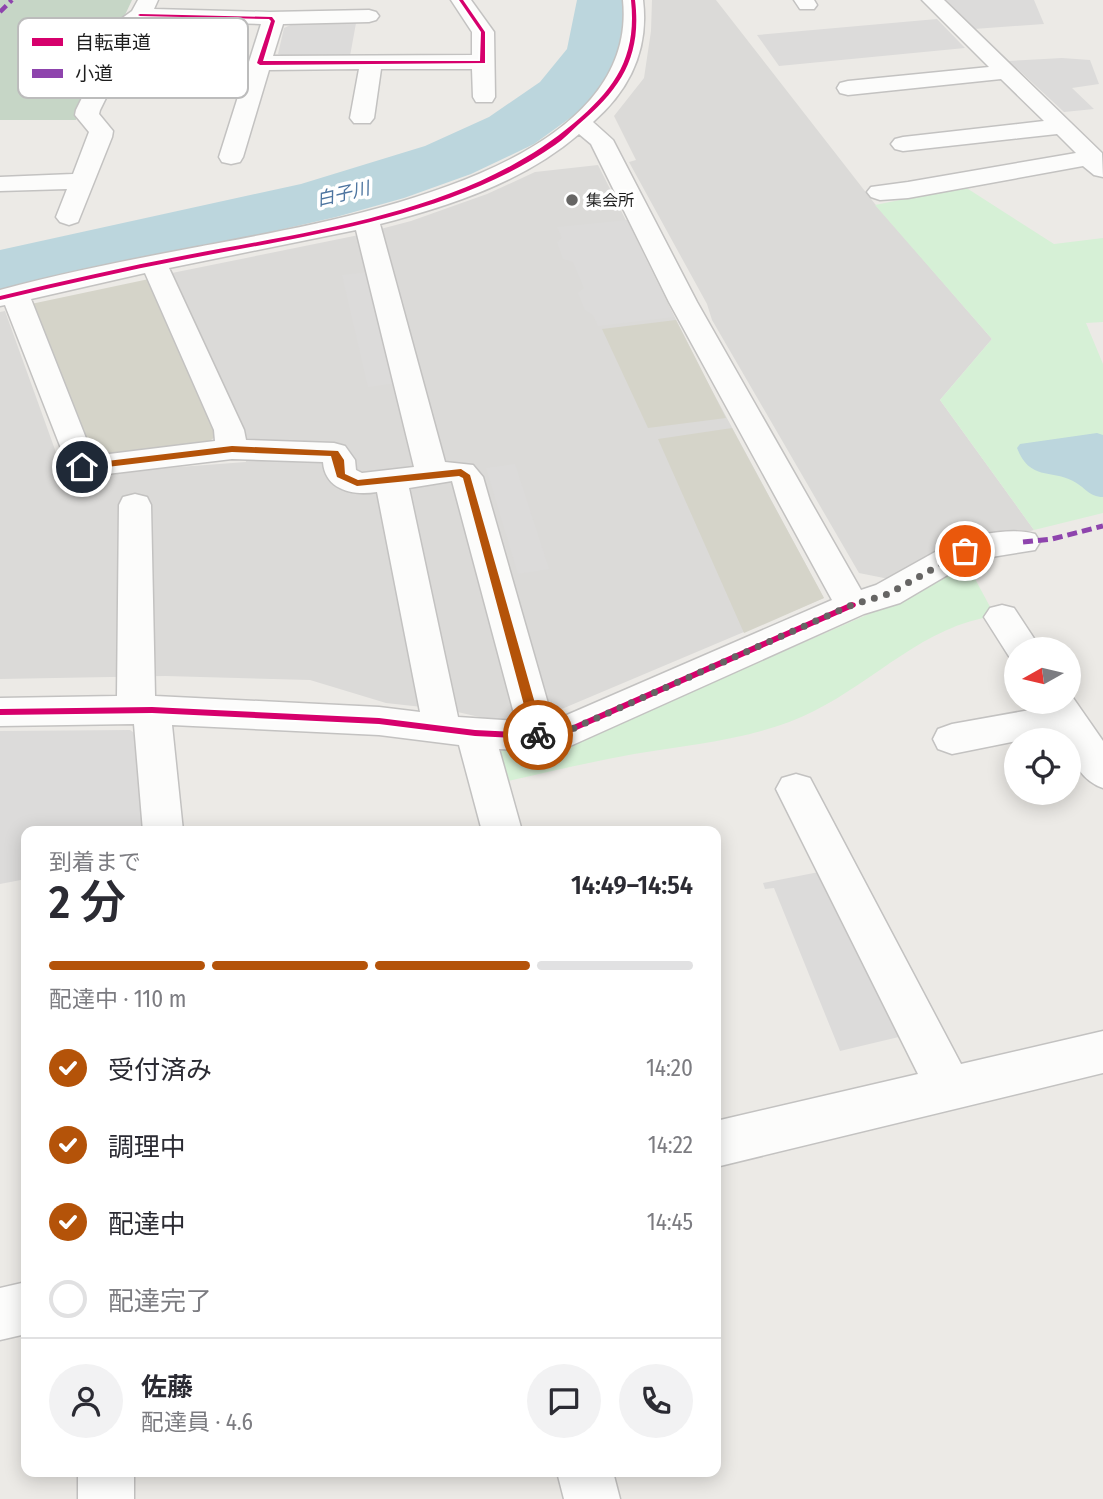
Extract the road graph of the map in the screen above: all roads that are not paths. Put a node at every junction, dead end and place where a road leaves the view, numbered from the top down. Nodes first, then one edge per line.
1 (461, 0) edge
2 (633, 0) edge
3 (932, 0) edge
4 (144, 7) edge
5 (369, 16) dead end
6 (270, 18) junction
7 (483, 62) junction
8 (260, 63) junction
9 (371, 63) junction
10 (1006, 72) junction
11 (848, 88) dead end
12 (484, 97) dead end
13 (94, 98) edge
14 (362, 118) dead end
15 (580, 123) junction
16 (1063, 126) junction
17 (903, 144) dead end
18 (231, 157) dead end
19 (1093, 160) edge
20 (1011, 171) junction
21 (83, 181) junction
22 (0, 184) edge
23 (1037, 191) dead end
24 (880, 192) dead end
25 (69, 217) dead end
26 (366, 219) junction
27 (154, 264) junction
28 (8, 296) edge
29 (232, 449) junction
30 (432, 475) junction
31 (391, 480) junction
32 (135, 505) dead end
33 (1023, 542) dead end
34 (852, 605) junction
35 (1002, 617) dead end
36 (1015, 637) edge
37 (144, 710) junction
38 (0, 712) edge
39 (1044, 714) edge
40 (1065, 714) edge
41 (458, 731) junction
42 (539, 737) junction
43 (952, 739) dead end
44 (1103, 773) edge
45 (796, 789) dead end
46 (162, 826) edge
47 (500, 826) edge
48 (1103, 1052) edge
49 (949, 1089) junction
50 (721, 1143) edge
51 (21, 1309) edge
52 (0, 1314) edge
53 (106, 1477) edge
54 (586, 1477) edge
55 (106, 1499) edge
56 (592, 1499) edge

1 - 7 street
2 - 15 street
3 - 10 street
4 - 6 street
5 - 6 street
6 - 8 street
7 - 9 street
7 - 12 street
8 - 9 street
8 - 18 street
9 - 14 street
10 - 11 street
10 - 16 street
13 - 21 street
15 - 26 street
15 - 34 street
16 - 17 street
16 - 19 street
19 - 20 street
20 - 23 street
20 - 24 street
21 - 22 street
21 - 25 street
26 - 27 street
26 - 30 street
27 - 28 street
27 - 29 street
28 - 29 street
29 - 31 street
30 - 31 street
30 - 42 street
31 - 41 street
32 - 37 street
33 - 34 street
34 - 42 street
35 - 36 street
37 - 38 street
37 - 41 street
37 - 46 street
39 - 43 street
40 - 44 street
41 - 42 street
41 - 47 street
45 - 49 street
48 - 49 street
49 - 50 street
51 - 52 street
53 - 55 street
54 - 56 street

